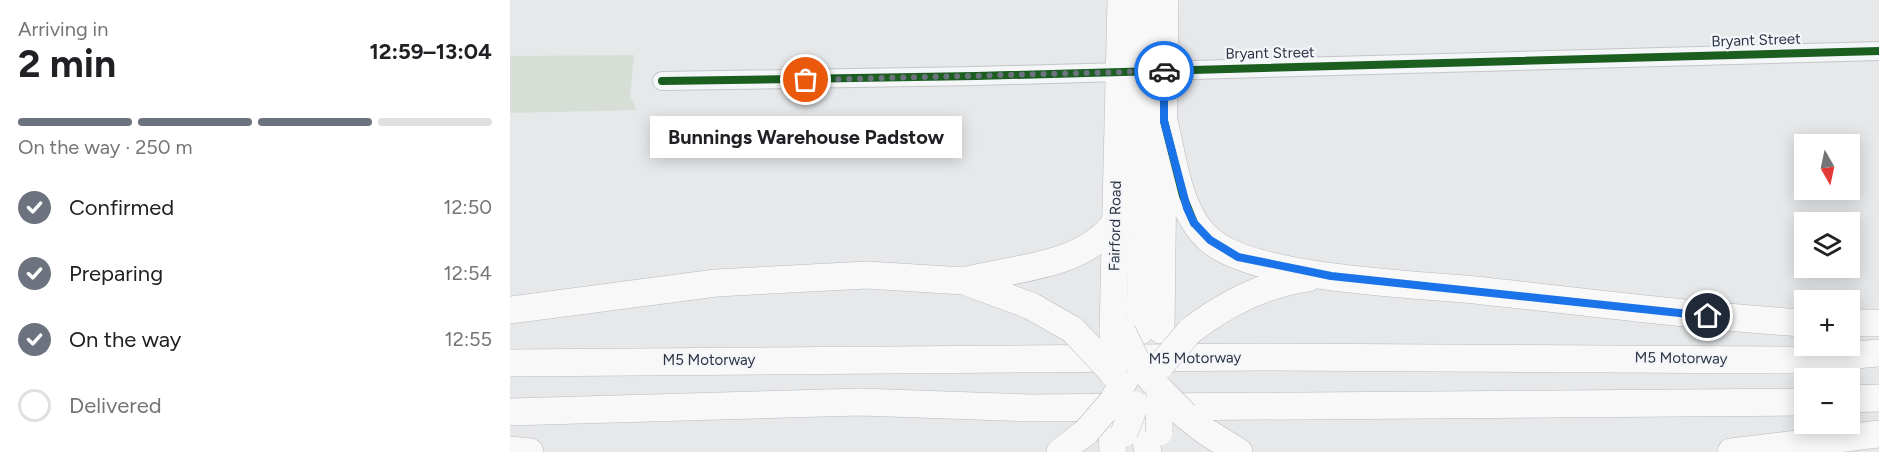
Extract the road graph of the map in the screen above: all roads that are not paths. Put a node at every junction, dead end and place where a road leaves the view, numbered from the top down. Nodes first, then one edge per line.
1 (1121, 0) edge
2 (1146, 0) edge
3 (1165, 0) edge
4 (1879, 51) edge
5 (1142, 70) junction
6 (662, 81) dead end
7 (1164, 121) junction
8 (1115, 223) junction
9 (1331, 276) junction
10 (964, 281) junction
11 (510, 310) edge
12 (1794, 322) edge
13 (1879, 322) edge
14 (1860, 323) edge
15 (1134, 331) junction
16 (1879, 353) edge
17 (510, 363) edge
18 (1136, 382) junction
19 (1879, 398) edge
20 (1860, 399) edge
21 (1794, 402) edge
22 (510, 412) edge
23 (1879, 434) edge
24 (1130, 441) edge
25 (510, 450) edge
26 (530, 452) edge
27 (1060, 452) edge
28 (1239, 452) edge
29 (1731, 452) edge

1 - 5 highway, Fairford Road
2 - 5 highway
3 - 5 highway, Fairford Road
4 - 5 street, Bryant Street
5 - 6 street, Bryant Street
5 - 7 highway, Fairford Road
5 - 8 highway, Fairford Road
5 - 15 highway
7 - 9 highway
7 - 15 highway, Fairford Road
8 - 10 highway
8 - 15 highway, Fairford Road
9 - 12 highway
9 - 18 highway, bridge
10 - 11 highway
10 - 18 highway, bridge
13 - 14 highway
15 - 18 highway
16 - 17 highway, M5 Motorway
18 - 24 highway
18 - 24 highway, bridge
18 - 28 highway, bridge
19 - 20 highway
21 - 22 highway
23 - 29 highway
24 - 27 highway
25 - 26 highway

